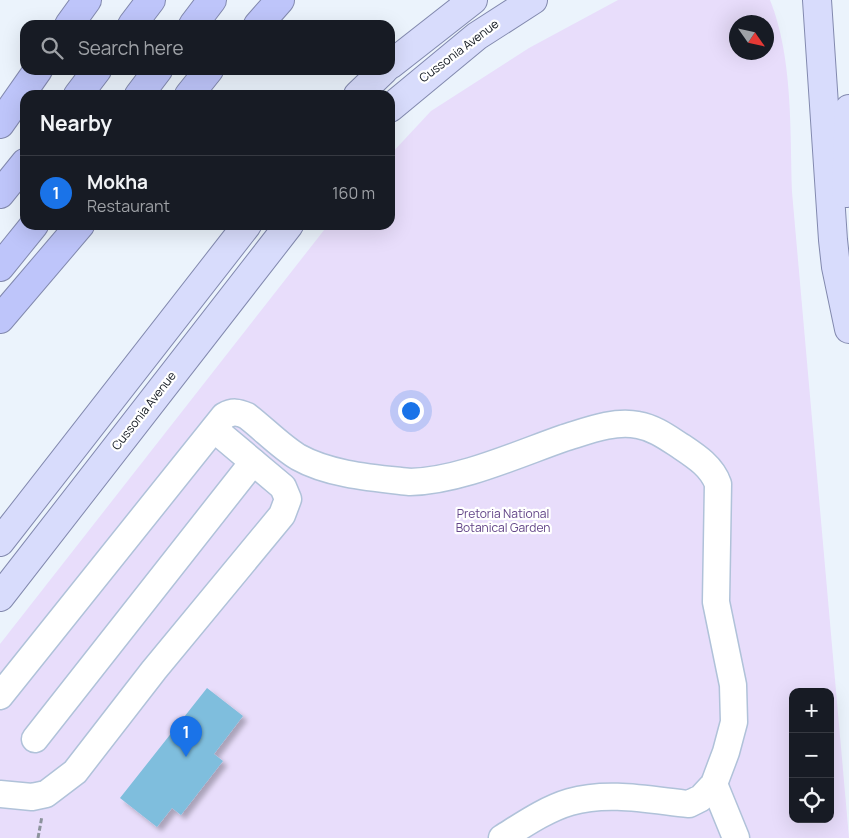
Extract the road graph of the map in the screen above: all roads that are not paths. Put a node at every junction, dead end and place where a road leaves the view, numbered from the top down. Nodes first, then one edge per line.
1 (87, 0) edge
2 (151, 0) edge
3 (212, 0) edge
4 (264, 0) edge
5 (280, 0) edge
6 (473, 0) edge
7 (533, 0) edge
8 (817, 0) edge
9 (73, 20) edge
10 (136, 20) edge
11 (197, 20) edge
12 (248, 20) edge
13 (262, 20) edge
14 (395, 61) edge
15 (34, 75) edge
16 (93, 75) edge
17 (154, 75) edge
18 (379, 75) edge
19 (24, 90) edge
20 (82, 90) edge
21 (143, 90) edge
22 (363, 90) edge
23 (20, 96) edge
24 (395, 104) edge
25 (849, 109) edge
26 (0, 124) edge
27 (20, 169) edge
28 (0, 194) edge
29 (30, 230) edge
30 (76, 230) edge
31 (243, 230) edge
32 (285, 230) edge
33 (0, 267) edge
34 (0, 319) edge
35 (848, 329) edge
36 (849, 335) edge
37 (214, 429) junction
38 (253, 462) junction
39 (0, 542) edge
40 (0, 597) edge
41 (0, 696) edge
42 (34, 739) dead end
43 (714, 784) junction
44 (0, 794) edge
45 (502, 838) edge
46 (736, 838) edge

1 - 9 highway
2 - 10 highway
3 - 11 highway
4 - 12 highway
5 - 13 highway
6 - 14 main road
7 - 24 main road, Cussonia Avenue
8 - 35 main road
15 - 19 highway
16 - 20 highway
17 - 21 highway
18 - 22 main road
23 - 26 highway
25 - 35 main road
27 - 28 highway
29 - 33 highway
30 - 34 highway
31 - 39 main road
32 - 40 main road, Cussonia Avenue
35 - 36 main road
37 - 38 lane
37 - 41 lane
37 - 43 lane
38 - 42 lane
38 - 44 lane
43 - 45 lane
43 - 46 lane

